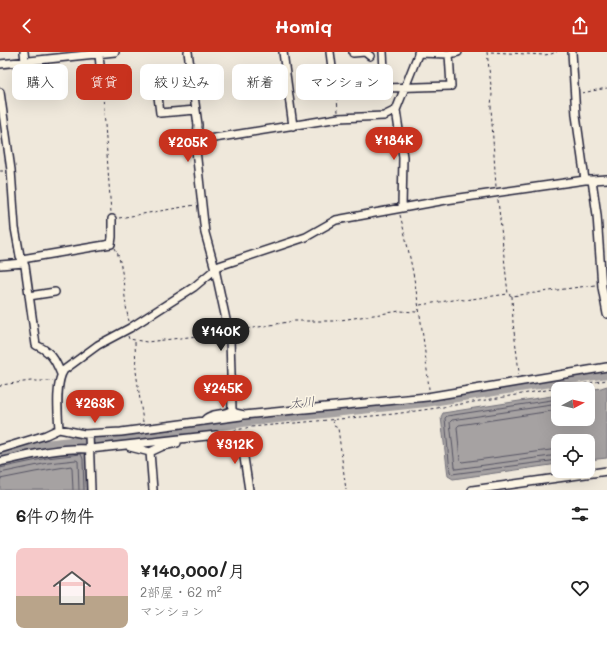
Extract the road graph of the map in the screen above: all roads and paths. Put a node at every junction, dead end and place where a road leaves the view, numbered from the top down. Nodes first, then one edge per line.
1 (24, 52) edge
2 (115, 52) edge
3 (188, 52) edge
4 (283, 52) edge
5 (330, 52) edge
6 (353, 52) edge
7 (383, 52) edge
8 (418, 52) edge
9 (458, 52) edge
10 (487, 52) edge
11 (491, 52) edge
12 (557, 52) edge
13 (572, 52) edge
14 (98, 53) edge
15 (449, 54) junction
16 (56, 55) edge
17 (370, 56) dead end
18 (25, 61) junction
19 (0, 64) edge
20 (99, 64) edge
21 (190, 64) edge
22 (332, 64) edge
23 (404, 88) junction
24 (607, 88) edge
25 (0, 92) edge
26 (574, 95) junction
27 (103, 100) edge
28 (158, 100) edge
29 (195, 100) edge
30 (337, 100) edge
31 (1, 102) edge
32 (196, 110) junction
33 (396, 110) junction
34 (339, 118) junction
35 (292, 126) junction
36 (196, 141) junction
37 (607, 179) edge
38 (589, 180) junction
39 (497, 193) junction
40 (201, 204) junction
41 (400, 208) junction
42 (112, 219) junction
43 (112, 243) junction
44 (23, 261) junction
45 (0, 265) edge
46 (215, 269) junction
47 (602, 284) junction
48 (55, 292) dead end
49 (508, 294) junction
50 (29, 296) junction
51 (512, 296) junction
52 (419, 305) junction
53 (419, 309) junction
54 (607, 314) edge
55 (129, 328) junction
56 (229, 332) junction
57 (135, 341) junction
58 (607, 367) edge
59 (60, 377) junction
60 (513, 377) dead end
61 (607, 380) edge
62 (0, 387) edge
63 (429, 391) dead end
64 (232, 410) junction
65 (244, 415) junction
66 (333, 420) junction
67 (199, 422) junction
68 (144, 425) dead end
69 (59, 429) junction
70 (89, 435) junction
71 (216, 435) joint
72 (196, 436) junction
73 (222, 441) dead end
74 (124, 445) junction
75 (90, 447) junction
76 (0, 449) edge
77 (150, 452) junction
78 (0, 462) edge
79 (607, 470) edge
80 (91, 490) edge
81 (153, 490) edge
82 (249, 490) edge
83 (346, 490) edge
84 (472, 490) edge

1 - 18 street
2 - 14 street
3 - 21 street
4 - 35 street
5 - 22 street
6 - 17 street
7 - 23 street
8 - 15 street
8 - 23 street
9 - 15 street
10 - 39 path
11 - 12 path
13 - 26 street
14 - 16 street
14 - 20 street
15 - 23 street
16 - 18 street
18 - 19 street
23 - 33 street
24 - 26 path
25 - 31 street
26 - 38 street
27 - 42 path
28 - 32 street
29 - 32 street
30 - 34 path
31 - 44 street
32 - 36 street
33 - 34 street
33 - 41 street
34 - 35 street
35 - 36 street
36 - 40 street
37 - 38 street
38 - 39 street
38 - 47 street
39 - 41 street
39 - 49 path
40 - 42 path
40 - 46 street
41 - 46 street
41 - 52 path
42 - 43 street
43 - 44 street
43 - 55 path
44 - 45 street
44 - 50 street
46 - 55 street
46 - 56 street
47 - 51 path
47 - 54 street
48 - 50 street
49 - 51 path
49 - 52 path
50 - 59 street
51 - 60 path
52 - 53 path
53 - 56 path
53 - 63 path
55 - 57 path
55 - 59 street
56 - 57 path
56 - 64 street
57 - 68 path
58 - 65 street
59 - 62 path
59 - 69 street
61 - 66 path
64 - 65 street
64 - 67 street
65 - 67 street
66 - 71 path
66 - 83 path
67 - 70 street
67 - 72 street
69 - 70 street
69 - 76 street
70 - 75 street
71 - 72 street
72 - 74 street
72 - 77 street
73 - 82 street
74 - 75 street
74 - 77 street
75 - 78 street
75 - 80 street
77 - 81 street
79 - 84 street

